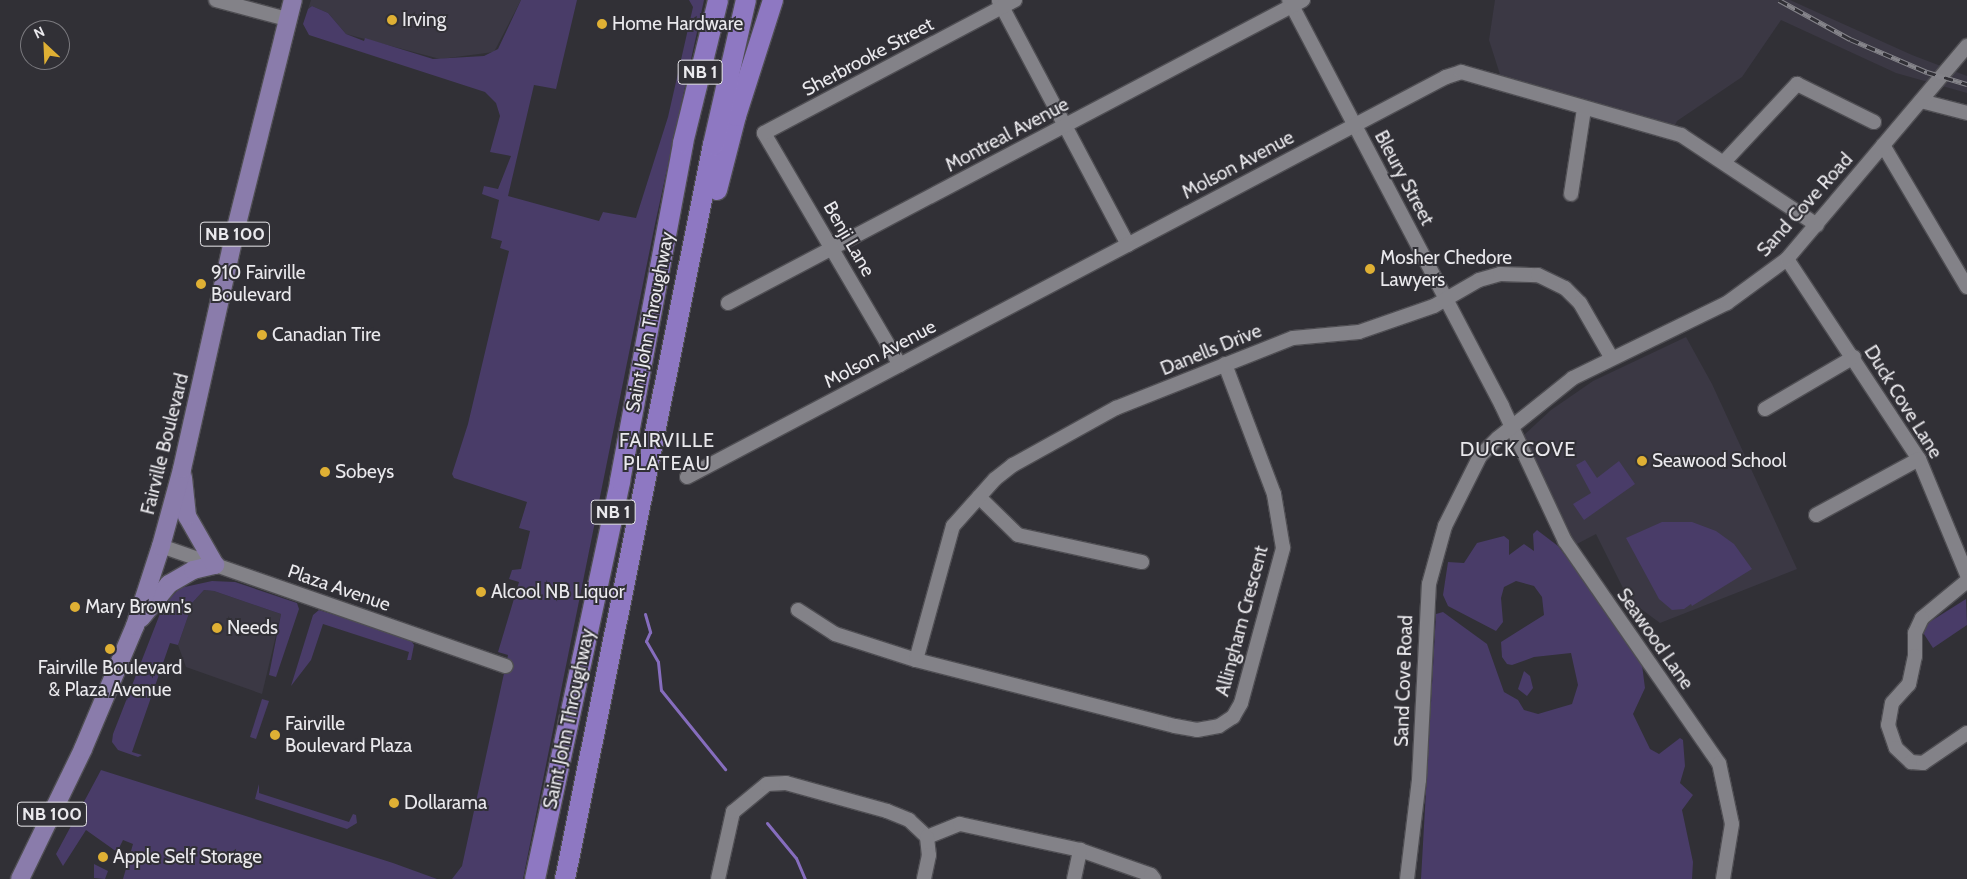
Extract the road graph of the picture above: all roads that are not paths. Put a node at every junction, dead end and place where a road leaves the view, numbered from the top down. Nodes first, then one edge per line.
1 (216, 0) edge
2 (293, 0) edge
3 (707, 0) edge
4 (718, 0) edge
5 (746, 0) edge
6 (773, 0) edge
7 (1015, 0) edge
8 (1295, 2) edge
9 (1001, 4) edge
10 (287, 19) junction
11 (1967, 46) edge
12 (1921, 101) junction
13 (1584, 108) junction
14 (1967, 113) edge
15 (1874, 122) dead end
16 (1355, 125) junction
17 (1065, 126) junction
18 (764, 133) joint
19 (683, 143) junction
20 (1883, 145) junction
21 (1724, 162) junction
22 (1571, 194) dead end
23 (1817, 225) junction
24 (1128, 245) junction
25 (833, 247) junction
26 (1787, 259) junction
27 (1967, 287) edge
28 (1445, 298) junction
29 (728, 303) dead end
30 (679, 326) junction
31 (1611, 357) junction
32 (1854, 357) junction
33 (1225, 364) junction
34 (900, 365) junction
35 (1764, 409) dead end
36 (1512, 427) junction
37 (1919, 459) junction
38 (182, 469) junction
39 (687, 477) dead end
40 (979, 497) junction
41 (1816, 515) dead end
42 (160, 546) junction
43 (1142, 562) dead end
44 (215, 564) junction
45 (1967, 575) edge
46 (1967, 581) edge
47 (798, 610) dead end
48 (135, 626) junction
49 (916, 660) junction
50 (506, 666) dead end
51 (1967, 733) edge
52 (927, 837) junction
53 (1080, 850) junction
54 (20, 879) edge
55 (535, 879) edge
56 (565, 879) edge
57 (718, 879) edge
58 (924, 879) edge
59 (1074, 879) edge
60 (1154, 879) edge
61 (1407, 879) edge
62 (1723, 879) edge

1 - 10 street
2 - 10 main road, Fairville Boulevard / NB 100
3 - 19 highway
4 - 19 highway, Saint John Throughway / NB 1
5 - 30 highway, Saint John Throughway / NB 1
6 - 30 highway
7 - 9 street, Sherbrooke Street
8 - 16 street, Bleury Street
8 - 17 street, Montreal Avenue
9 - 17 street
9 - 18 street, Sherbrooke Street
10 - 38 main road, Fairville Boulevard / NB 100
11 - 12 street, Sand Cove Road
12 - 14 street
12 - 20 street, Sand Cove Road
13 - 16 street, Molson Avenue
13 - 21 street, Molson Avenue
13 - 22 street
15 - 21 street
16 - 24 street, Molson Avenue
16 - 28 street, Bleury Street
17 - 24 street
17 - 25 street, Montreal Avenue
18 - 25 street, Benji Lane
19 - 55 highway, Saint John Throughway / NB 1
20 - 23 street, Sand Cove Road
20 - 27 street
21 - 23 street, Molson Avenue
23 - 26 street, Sand Cove Road
24 - 34 street, Molson Avenue
25 - 29 street, Montreal Avenue
25 - 34 street, Benji Lane
26 - 31 street, Sand Cove Road
26 - 32 street, Duck Cove Lane
28 - 31 street, Danells Drive
28 - 33 street, Danells Drive
28 - 36 street, Bleury Street
30 - 56 highway, Saint John Throughway / NB 1
31 - 36 street, Sand Cove Road
32 - 35 street
32 - 37 street, Duck Cove Lane
33 - 40 street, Danells Drive
33 - 49 street, Allingham Crescent
34 - 39 street, Molson Avenue
36 - 61 street, Sand Cove Road
36 - 62 street, Seawood Lane
37 - 41 street
37 - 45 street, Duck Cove Lane
38 - 42 main road, Fairville Boulevard / NB 100
38 - 44 main road
40 - 43 street
40 - 49 street, Danells Drive
42 - 44 street, Plaza Avenue
42 - 48 main road, Fairville Boulevard / NB 100
44 - 48 main road
44 - 50 street, Plaza Avenue
46 - 51 street
47 - 49 street, Allingham Crescent
48 - 54 main road, Fairville Boulevard / NB 100
52 - 53 street
52 - 57 street
52 - 58 street
53 - 59 street
53 - 60 street

